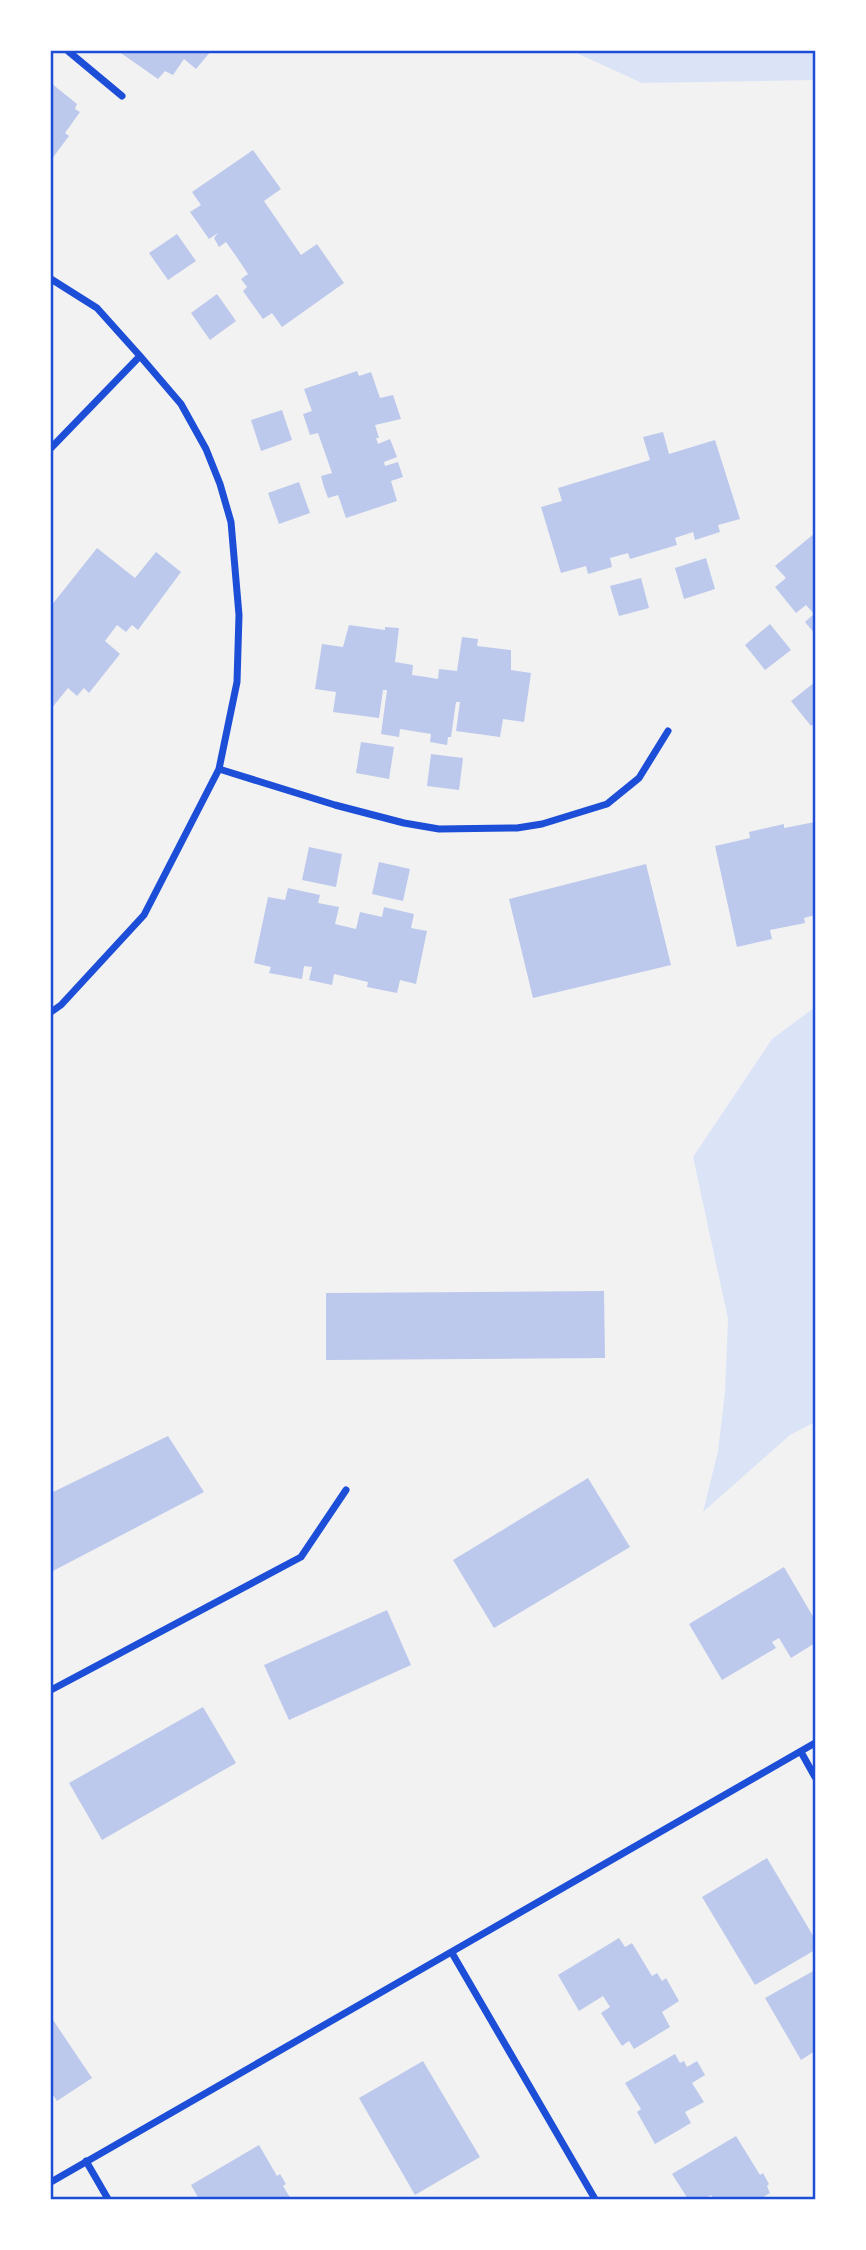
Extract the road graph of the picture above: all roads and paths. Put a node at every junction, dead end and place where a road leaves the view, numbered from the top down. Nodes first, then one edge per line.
1 (68, 51) edge
2 (122, 96) dead end
3 (51, 279) edge
4 (140, 356) junction
5 (51, 448) edge
6 (668, 731) dead end
7 (219, 769) junction
8 (51, 1013) edge
9 (346, 1490) dead end
10 (51, 1690) edge
11 (815, 1743) edge
12 (801, 1752) junction
13 (815, 1777) edge
14 (452, 1953) junction
15 (86, 2161) junction
16 (51, 2182) edge
17 (108, 2199) edge
18 (595, 2199) edge

1 - 2 street
3 - 4 street
4 - 5 street
4 - 7 street
6 - 7 street
7 - 8 street
9 - 10 street
11 - 12 street
12 - 13 street
12 - 14 street
14 - 15 street
14 - 18 street
15 - 16 street
15 - 17 street

